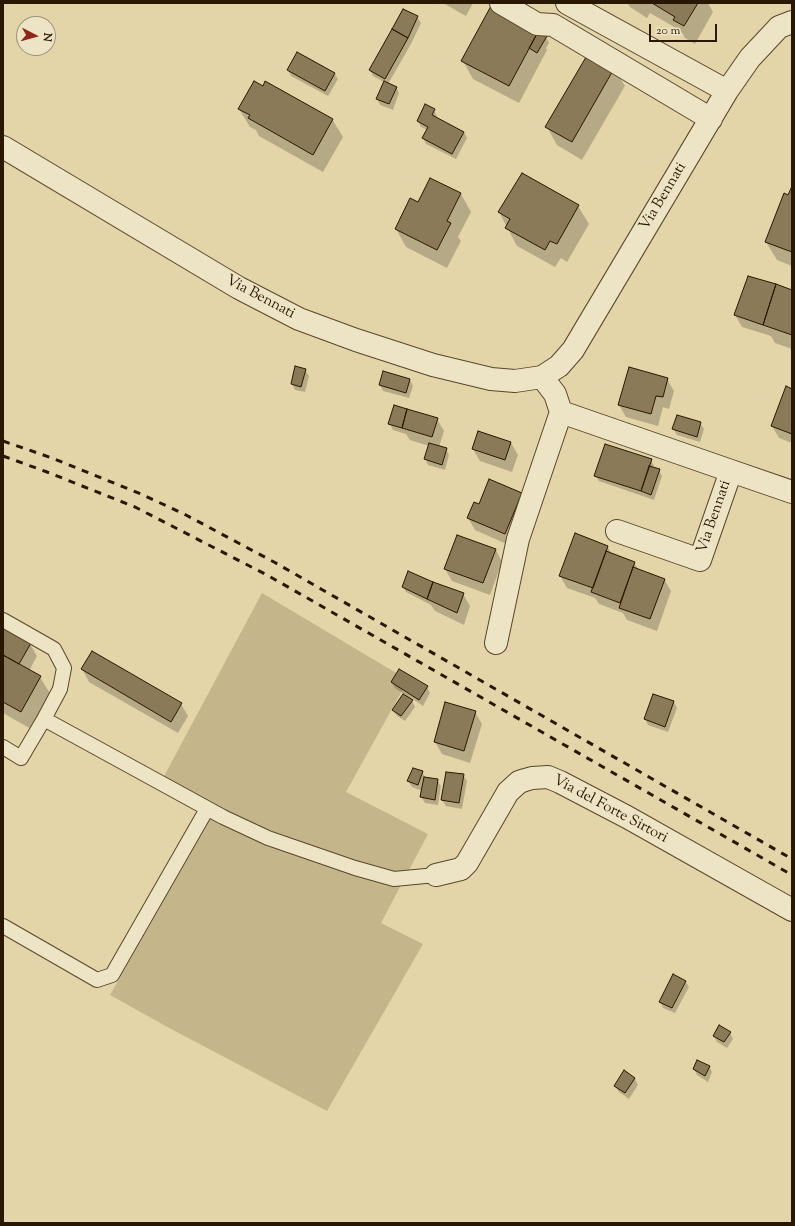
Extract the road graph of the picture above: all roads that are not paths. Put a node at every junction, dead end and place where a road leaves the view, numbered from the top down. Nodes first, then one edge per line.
1 (501, 3) edge
2 (567, 3) edge
3 (792, 22) edge
4 (727, 91) junction
5 (711, 119) junction
6 (3, 147) edge
7 (542, 377) junction
8 (561, 412) junction
9 (731, 471) junction
10 (792, 492) edge
11 (618, 531) dead end
12 (3, 620) edge
13 (496, 643) dead end
14 (44, 719) junction
15 (3, 747) edge
16 (207, 808) junction
17 (436, 876) joint
18 (792, 910) edge
19 (3, 926) edge

1 - 5 street
2 - 4 street
3 - 4 street, Via Bennati
4 - 5 street, Via Bennati
5 - 7 street, Via Bennati
6 - 7 street, Via Bennati
7 - 8 street
8 - 9 street, Via Bennati
8 - 13 street
9 - 10 street
9 - 11 street, Via Bennati
12 - 14 lane
14 - 15 lane
14 - 16 lane
16 - 17 lane
16 - 19 lane
17 - 18 street, Via del Forte Sirtori

